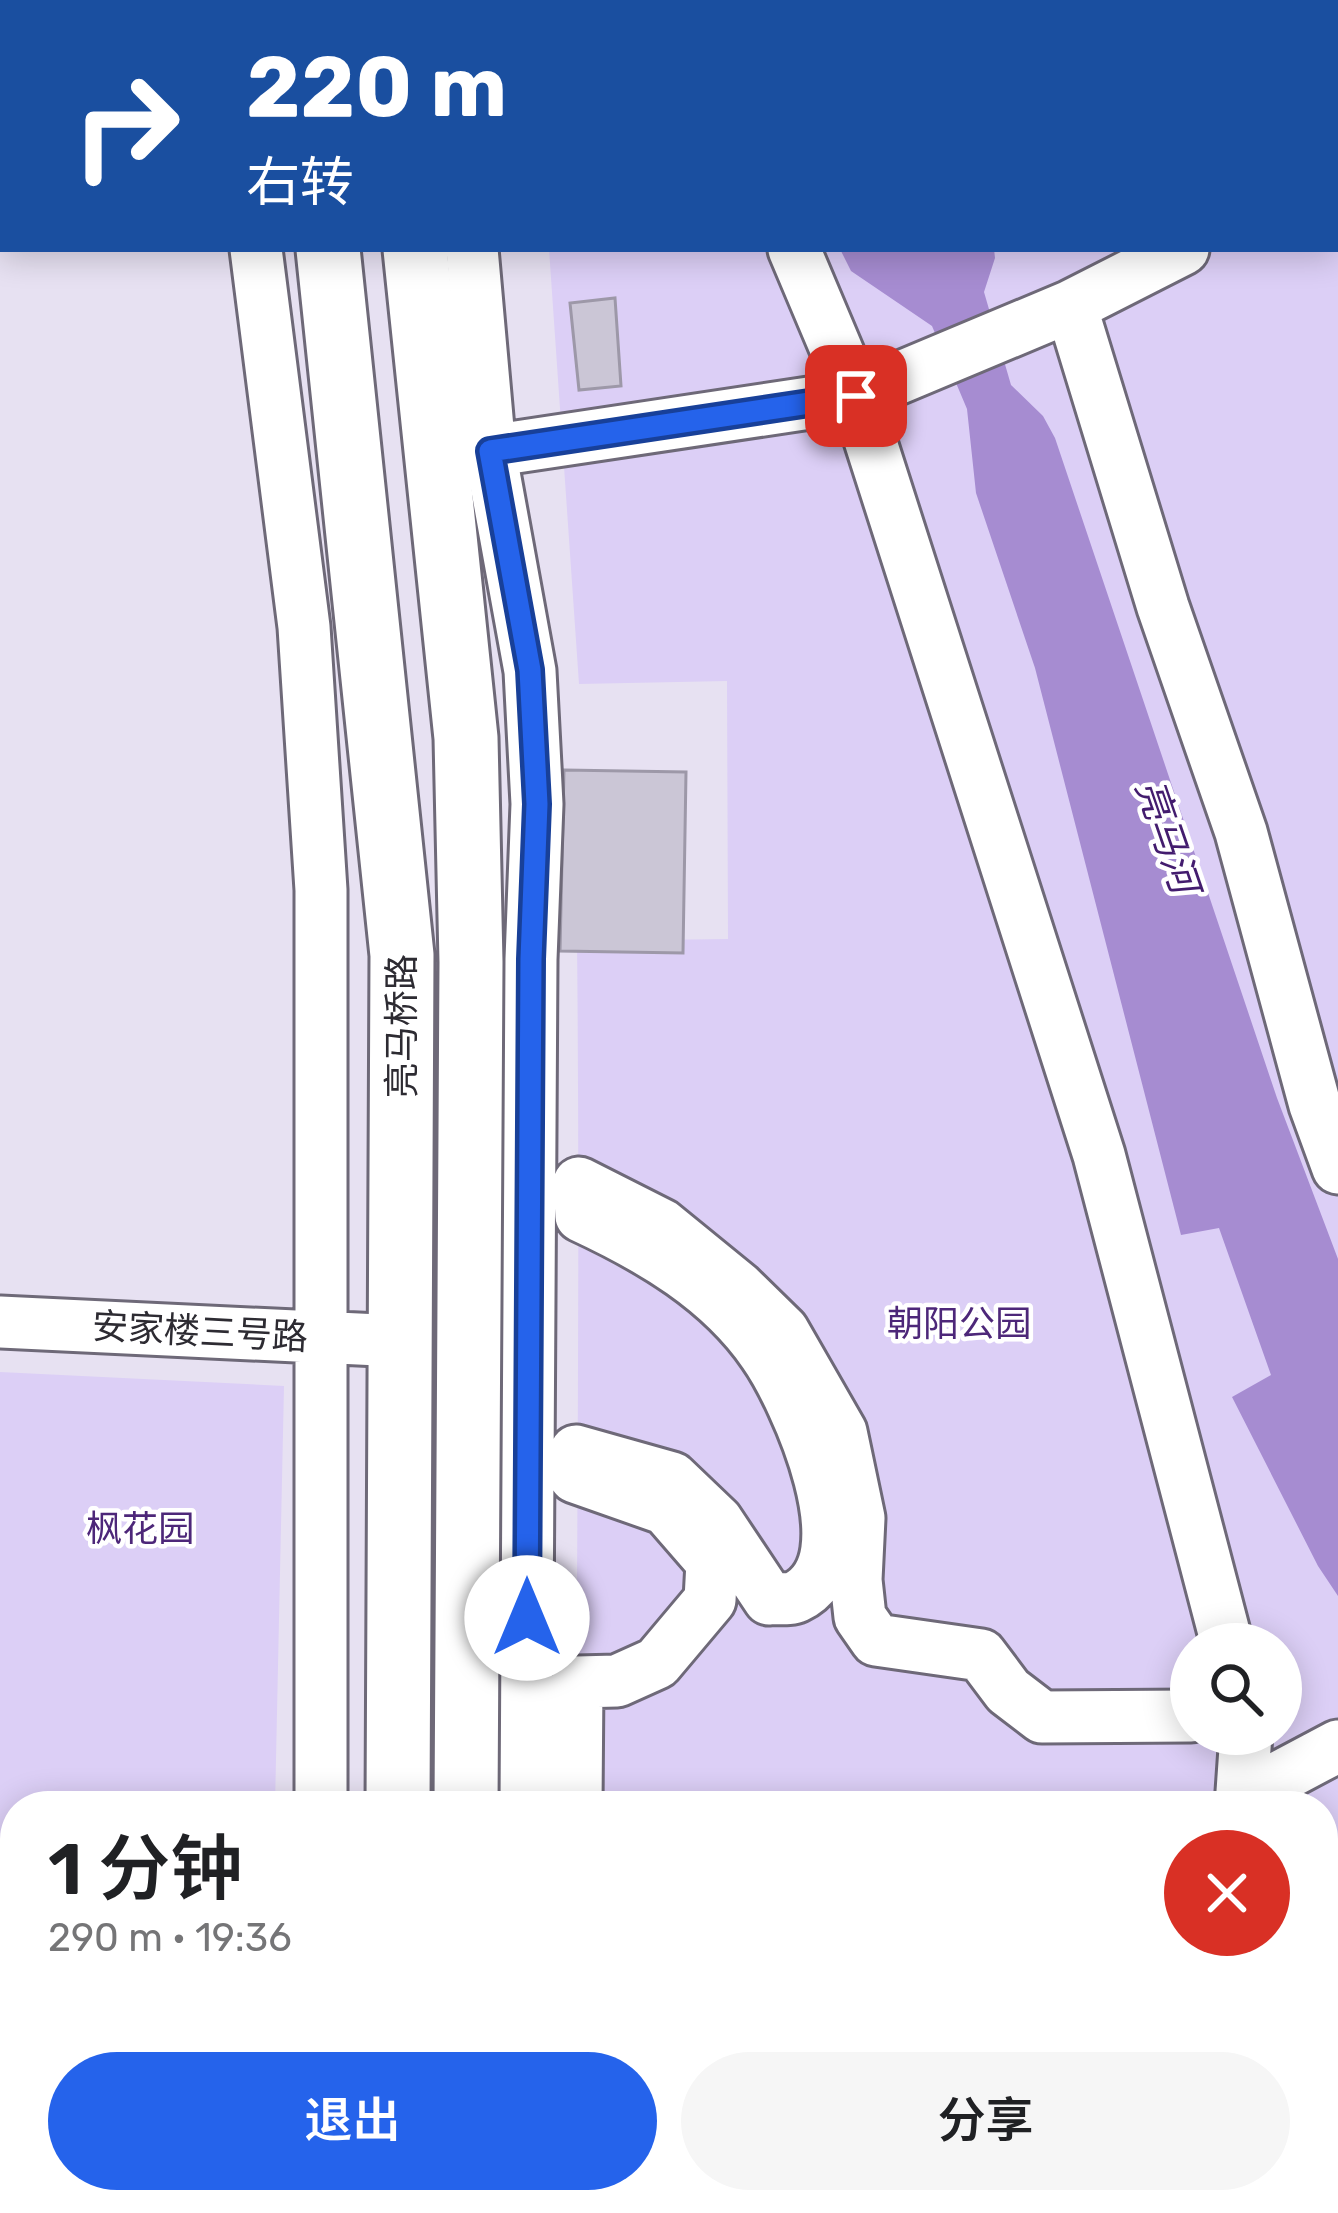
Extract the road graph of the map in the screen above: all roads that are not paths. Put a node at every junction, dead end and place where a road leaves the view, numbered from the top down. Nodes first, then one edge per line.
1 (256, 252) edge
2 (328, 252) edge
3 (415, 252) edge
4 (472, 252) edge
5 (795, 252) edge
6 (1177, 252) edge
7 (1071, 306) junction
8 (856, 396) junction
9 (490, 451) junction
10 (1338, 1168) edge
11 (0, 1322) edge
12 (323, 1337) junction
13 (400, 1340) junction
14 (1222, 1623) edge
15 (1170, 1716) edge
16 (1338, 1746) edge
17 (1241, 1755) edge
18 (321, 1791) edge
19 (398, 1791) edge
20 (466, 1791) edge
21 (526, 1791) edge
22 (576, 1791) edge
23 (1240, 1791) edge
24 (1261, 1791) edge

1 - 12 street
2 - 13 main road, 亮马桥路
3 - 20 main road, 亮马桥路
4 - 9 street
5 - 8 street
6 - 7 street
7 - 8 street
7 - 10 street
8 - 9 street
8 - 14 street
9 - 21 street
11 - 12 street, 安家楼三号路
12 - 13 street, 安家楼三号路
12 - 18 street
13 - 19 main road, 亮马桥路
15 - 22 street
16 - 24 street
17 - 23 street

